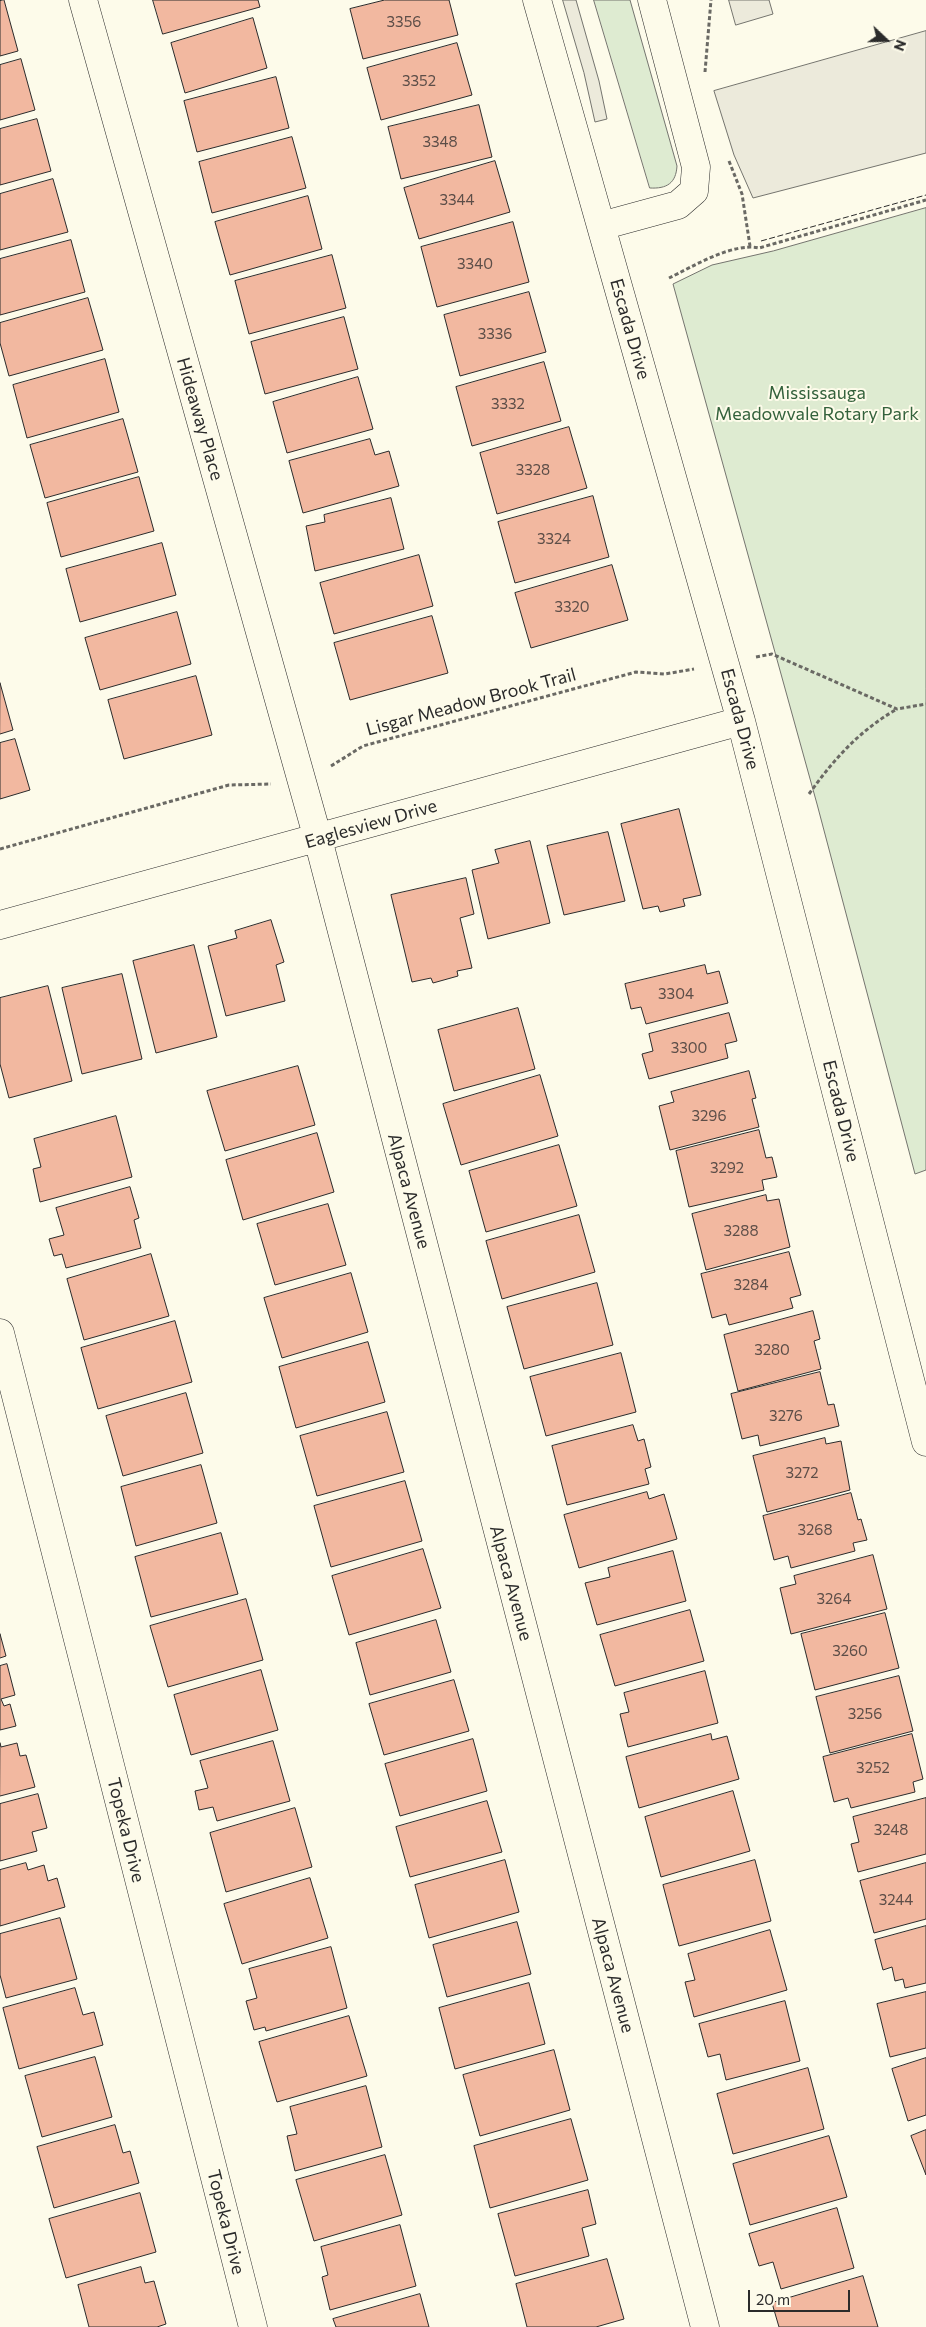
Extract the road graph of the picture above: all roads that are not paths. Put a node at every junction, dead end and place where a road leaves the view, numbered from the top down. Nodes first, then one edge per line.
1 (83, 0) edge
2 (537, 0) edge
3 (652, 0) edge
4 (601, 226) junction
5 (741, 721) junction
6 (318, 839) junction
7 (0, 925) edge
8 (0, 1333) edge
9 (920, 1397) edge
10 (926, 1442) edge
11 (253, 2327) edge
12 (705, 2327) edge

1 - 6 street, Hideaway Place
2 - 4 street, Escada Drive
3 - 4 street
4 - 5 street, Escada Drive
5 - 6 street, Eaglesview Drive
5 - 9 street, Escada Drive
6 - 7 street, Eaglesview Drive
6 - 12 street, Alpaca Avenue
8 - 11 street, Topeka Drive
9 - 10 street, Escada Drive

